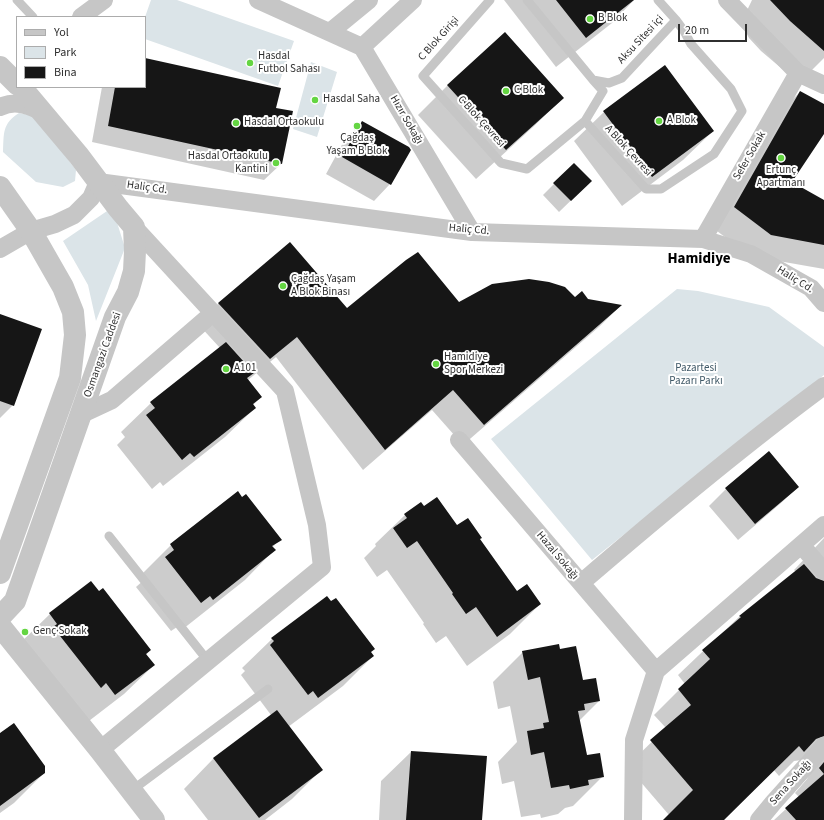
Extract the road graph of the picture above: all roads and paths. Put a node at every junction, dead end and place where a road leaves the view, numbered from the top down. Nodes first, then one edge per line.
1 (17, 0) edge
2 (104, 0) edge
3 (258, 0) edge
4 (369, 0) edge
5 (413, 0) edge
6 (490, 0) edge
7 (527, 0) edge
8 (658, 0) edge
9 (727, 0) edge
10 (32, 16) edge
11 (82, 16) edge
12 (676, 20) junction
13 (330, 32) junction
14 (362, 47) junction
15 (798, 73) junction
16 (423, 76) joint
17 (594, 80) junction
18 (824, 84) edge
19 (22, 88) edge
20 (731, 89) joint
21 (0, 107) edge
22 (41, 111) junction
23 (585, 121) junction
24 (98, 182) junction
25 (0, 187) edge
26 (134, 227) junction
27 (31, 231) junction
28 (472, 232) junction
29 (703, 239) junction
30 (0, 249) edge
31 (818, 288) edge
32 (824, 303) edge
33 (214, 313) junction
34 (824, 386) edge
35 (82, 414) junction
36 (459, 440) dead end
37 (824, 525) edge
38 (109, 536) dead end
39 (802, 546) junction
40 (824, 571) edge
41 (0, 572) edge
42 (581, 583) junction
43 (0, 617) edge
44 (0, 626) edge
45 (208, 661) junction
46 (656, 671) junction
47 (268, 689) dead end
48 (824, 746) edge
49 (100, 750) junction
50 (131, 790) junction
51 (154, 820) edge
52 (633, 820) edge
53 (760, 820) edge

1 - 10 lane
2 - 11 street
3 - 13 street
4 - 13 street
5 - 14 street
6 - 16 lane, C Blok Girişi
7 - 17 lane
8 - 12 lane
9 - 15 street
12 - 17 lane, Aksu Sitesi içi
12 - 20 lane, Aksu Sitesi içi
13 - 14 street
14 - 28 street, Hızır Sokağı
15 - 18 street
15 - 29 street, Sefer Sokak
16 - 23 lane, C Blok Çevresi
17 - 23 lane
19 - 22 street
20 - 23 lane, A Blok Çevresi
21 - 22 street
22 - 24 street
24 - 26 street
24 - 27 street
24 - 28 street, Haliç Cd.
25 - 27 street
26 - 33 street
26 - 35 street, Osmangazi Caddesi
27 - 30 street
27 - 41 street
28 - 29 street, Haliç Cd.
29 - 31 street, Haliç Cd.
31 - 32 street, Haliç Cd.
33 - 35 street
33 - 45 street
34 - 42 street
35 - 43 street, Osmangazi Caddesi
36 - 42 street, Hazal Sokağı
37 - 39 street
38 - 45 lane
39 - 40 street
39 - 46 street
42 - 46 street, Hazal Sokağı
44 - 49 street
45 - 49 street
46 - 52 street
47 - 50 lane
48 - 53 street, Sena Sokağı
49 - 50 street
50 - 51 street

